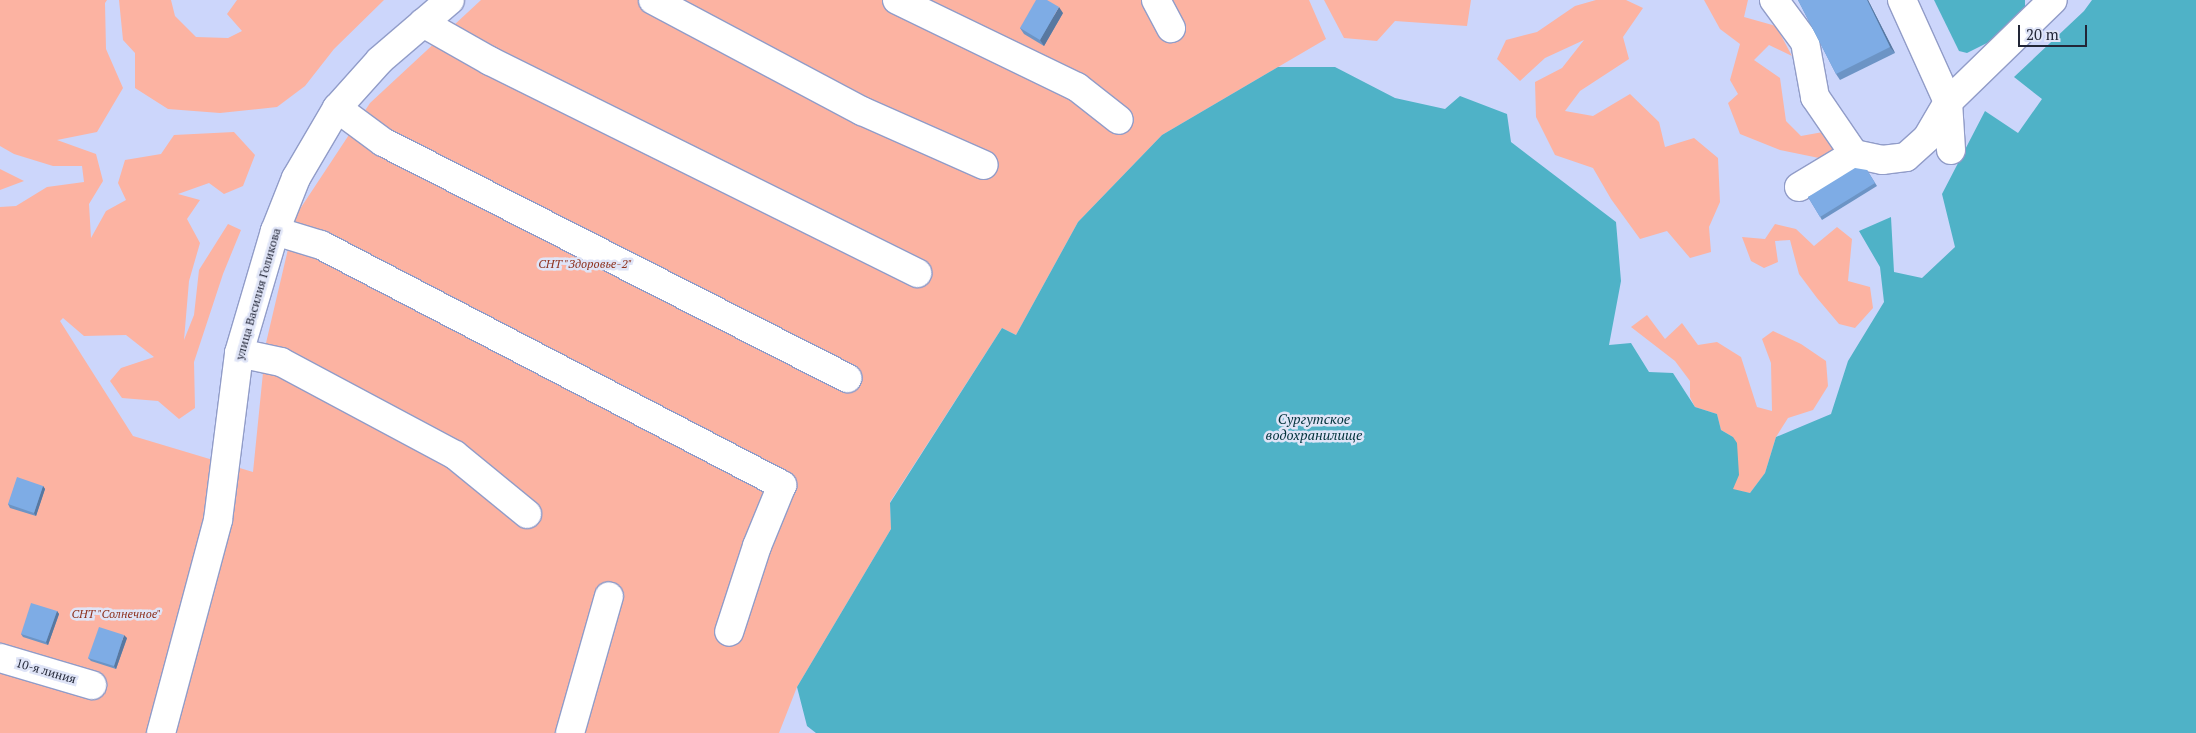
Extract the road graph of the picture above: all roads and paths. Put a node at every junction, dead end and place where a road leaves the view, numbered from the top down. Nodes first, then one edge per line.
1 (450, 0) edge
2 (653, 0) edge
3 (897, 0) edge
4 (1156, 0) edge
5 (1774, 0) edge
6 (1902, 0) edge
7 (2052, 0) edge
8 (423, 23) junction
9 (1171, 28) dead end
10 (1948, 102) junction
11 (337, 108) junction
12 (1119, 120) dead end
13 (1951, 150) dead end
14 (1854, 154) junction
15 (984, 165) dead end
16 (1799, 187) dead end
17 (275, 231) junction
18 (917, 273) dead end
19 (239, 353) junction
20 (847, 378) dead end
21 (527, 514) dead end
22 (609, 596) dead end
23 (729, 632) dead end
24 (0, 658) edge
25 (92, 684) dead end
26 (160, 733) edge
27 (570, 733) edge

1 - 8 street, улица Василия Голикова
2 - 15 street
3 - 12 street
4 - 9 street
5 - 14 street
6 - 10 street
7 - 10 street
8 - 11 street, улица Василия Голикова
8 - 18 street
10 - 13 street
10 - 14 street
11 - 17 street, улица Василия Голикова
11 - 20 street
14 - 16 street
17 - 19 street, улица Василия Голикова
17 - 23 street
19 - 21 street
19 - 26 street, улица Василия Голикова
22 - 27 street
24 - 25 street, 10-я линия

